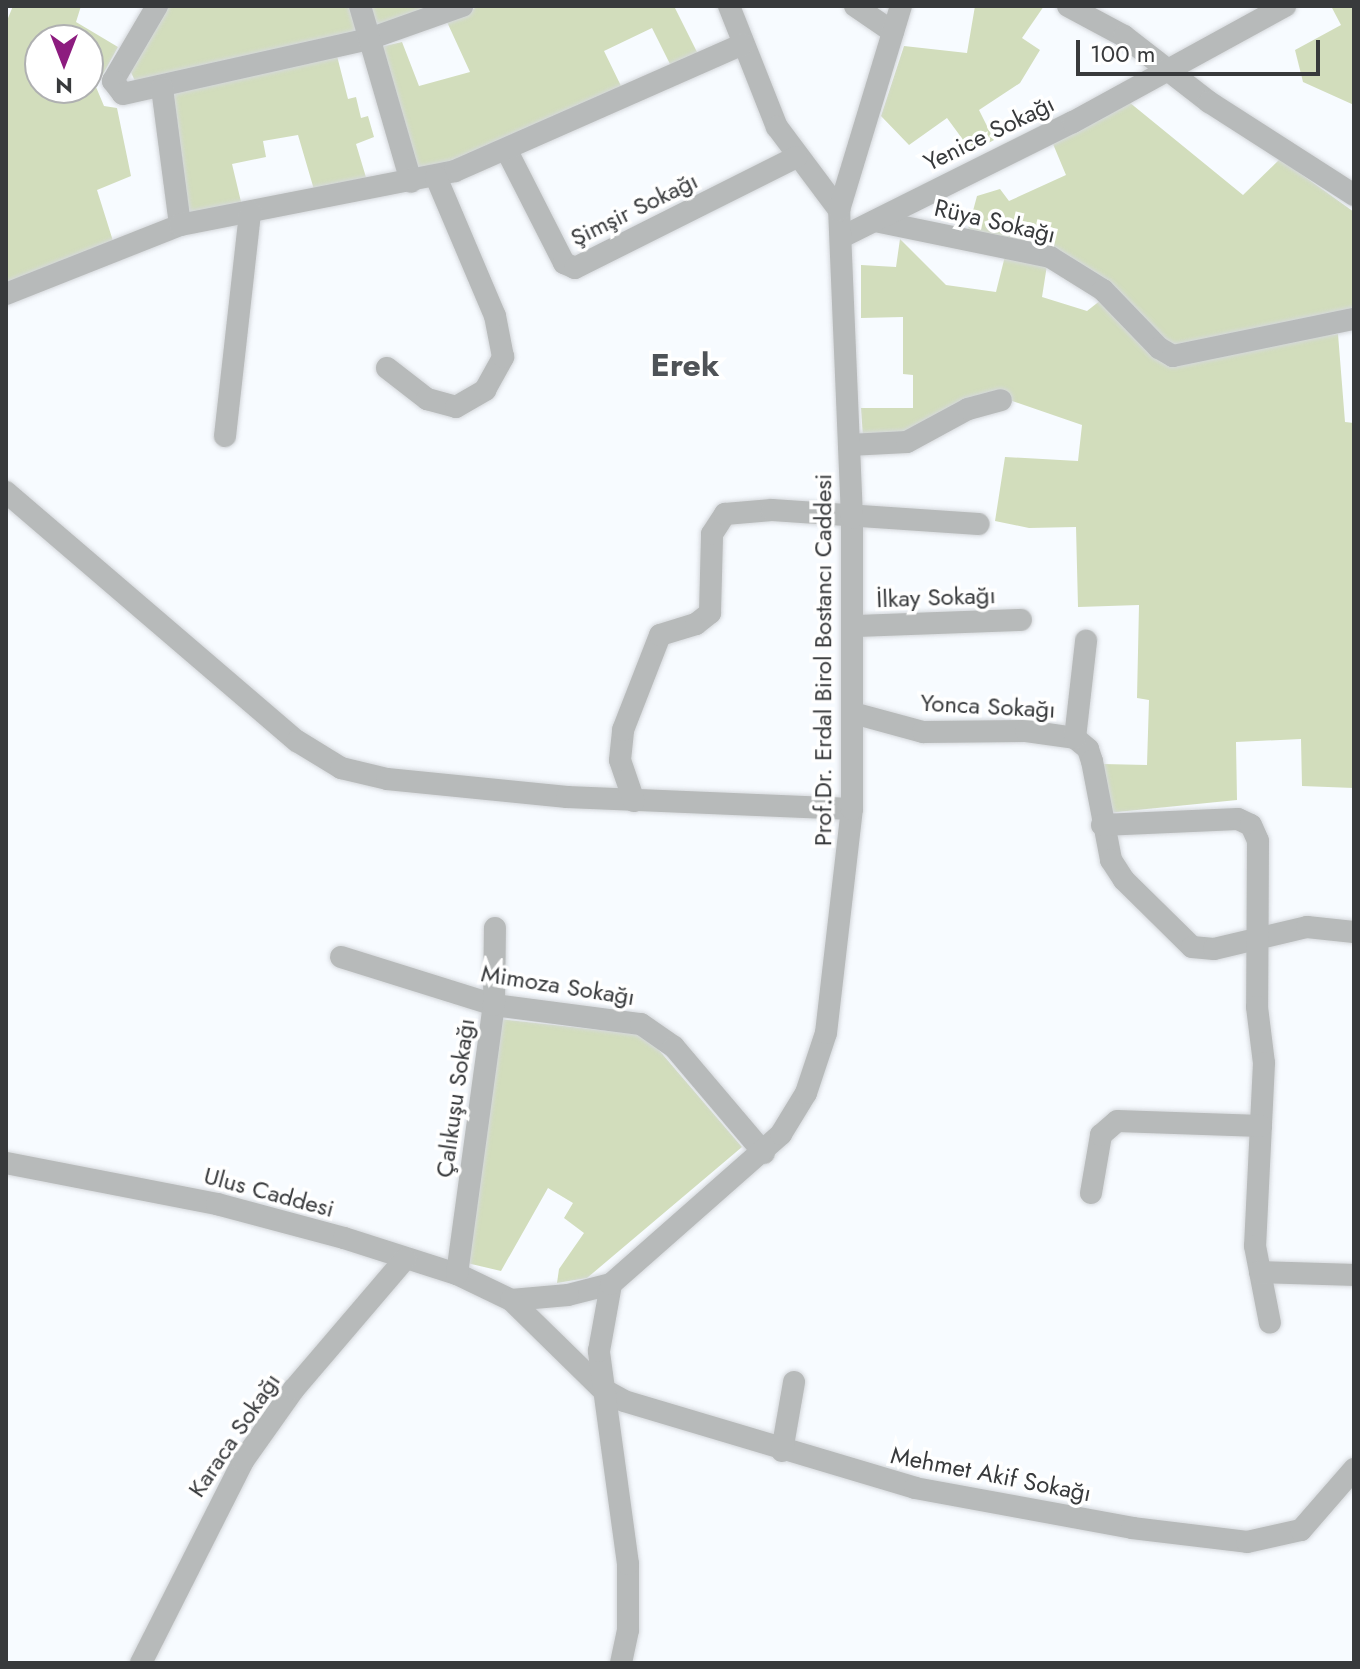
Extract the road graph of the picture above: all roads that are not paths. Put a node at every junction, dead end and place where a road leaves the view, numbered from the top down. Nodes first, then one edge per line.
1 (157, 6) edge
2 (360, 6) edge
3 (462, 6) edge
4 (729, 6) edge
5 (855, 6) edge
6 (901, 6) edge
7 (1068, 6) edge
8 (1285, 6) edge
9 (893, 32) junction
10 (369, 39) junction
11 (743, 44) junction
12 (1163, 69) junction
13 (162, 88) junction
14 (507, 151) junction
15 (797, 157) junction
16 (436, 177) junction
17 (411, 182) junction
18 (1354, 195) edge
19 (839, 210) junction
20 (250, 212) junction
21 (875, 221) junction
22 (180, 225) junction
23 (842, 237) junction
24 (6, 294) edge
25 (1354, 319) edge
26 (387, 368) dead end
27 (1001, 400) dead end
28 (225, 436) dead end
29 (849, 445) junction
30 (6, 492) edge
31 (852, 518) junction
32 (979, 524) dead end
33 (1021, 620) dead end
34 (854, 626) junction
35 (1086, 641) dead end
36 (853, 713) junction
37 (1075, 738) junction
38 (634, 801) junction
39 (852, 809) junction
40 (1102, 825) junction
41 (495, 928) dead end
42 (1354, 932) edge
43 (1259, 936) junction
44 (341, 957) dead end
45 (494, 1005) junction
46 (1261, 1126) junction
47 (764, 1153) junction
48 (6, 1163) edge
49 (1091, 1193) dead end
50 (405, 1259) junction
51 (1260, 1272) junction
52 (457, 1274) junction
53 (1354, 1275) edge
54 (611, 1284) junction
55 (511, 1300) junction
56 (1270, 1323) dead end
57 (794, 1382) dead end
58 (601, 1388) junction
59 (782, 1451) junction
60 (1354, 1469) edge
61 (141, 1663) edge
62 (621, 1663) edge

1 - 13 street
2 - 10 street
3 - 10 street
4 - 11 street
5 - 9 street
6 - 9 street, Prof.Dr. Erdal Birol Bostancı Caddesi
7 - 12 street
8 - 12 street, Yenice Sokağı
9 - 19 street, Prof.Dr. Erdal Birol Bostancı Caddesi
10 - 13 street
10 - 17 street
11 - 14 street
11 - 15 street
12 - 18 street
12 - 21 street, Yenice Sokağı
13 - 22 street
14 - 15 street, Şimşir Sokağı
14 - 16 street
15 - 19 street
16 - 17 street
16 - 26 street
17 - 20 street
19 - 23 street, Prof.Dr. Erdal Birol Bostancı Caddesi
20 - 22 street
20 - 28 street
21 - 23 street, Yenice Sokağı
21 - 25 street, Rüya Sokağı
22 - 24 street
23 - 29 street, Prof.Dr. Erdal Birol Bostancı Caddesi
27 - 29 street
29 - 31 street, Prof.Dr. Erdal Birol Bostancı Caddesi
30 - 38 street
31 - 32 street
31 - 34 street, Prof.Dr. Erdal Birol Bostancı Caddesi
31 - 38 street
33 - 34 street, İlkay Sokağı
34 - 36 street, Prof.Dr. Erdal Birol Bostancı Caddesi
35 - 37 street, Yonca Sokağı
36 - 37 street, Yonca Sokağı
36 - 39 street, Prof.Dr. Erdal Birol Bostancı Caddesi
37 - 40 street, Yonca Sokağı
38 - 39 street
39 - 47 street, Prof.Dr. Erdal Birol Bostancı Caddesi
40 - 43 street, Yonca Sokağı
40 - 43 street
41 - 45 street, Çalıkuşu Sokağı
42 - 43 street, Yonca Sokağı
43 - 46 street
44 - 45 street, Mimoza Sokağı
45 - 47 street, Mimoza Sokağı
45 - 52 street, Çalıkuşu Sokağı
46 - 49 street
46 - 51 street
47 - 54 street, Prof.Dr. Erdal Birol Bostancı Caddesi
48 - 50 street, Ulus Caddesi
50 - 52 street, Ulus Caddesi
50 - 61 street, Karaca Sokağı
51 - 53 street
51 - 56 street
52 - 55 street, Ulus Caddesi
54 - 55 street
54 - 58 street
55 - 58 street, Ulus Caddesi
57 - 59 street
58 - 59 street, Mehmet Akif Sokağı
58 - 62 street
59 - 60 street, Mehmet Akif Sokağı

